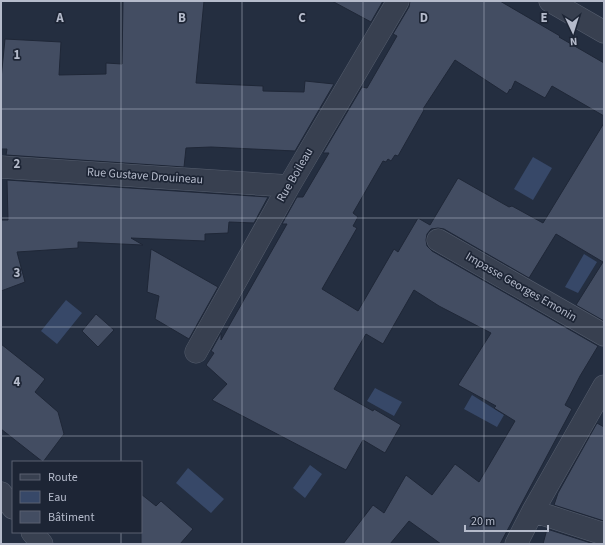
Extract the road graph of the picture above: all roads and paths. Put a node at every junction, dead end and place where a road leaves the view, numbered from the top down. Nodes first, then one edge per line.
1 (398, 1) edge
2 (550, 1) edge
3 (604, 32) edge
4 (1, 167) edge
5 (289, 186) junction
6 (438, 240) dead end
7 (604, 335) edge
8 (196, 352) dead end
9 (604, 386) edge
10 (1, 493) edge
11 (12, 507) edge
12 (533, 511) junction
13 (33, 533) edge
14 (604, 534) edge
15 (42, 544) edge
16 (516, 544) edge

1 - 5 street, Rue Boileau
2 - 3 street
4 - 5 street, Rue Gustave Drouineau
5 - 8 street, Rue Boileau
6 - 7 street, Impasse Georges Emonin
9 - 12 street
10 - 11 street
12 - 14 street
12 - 16 street
13 - 15 street

